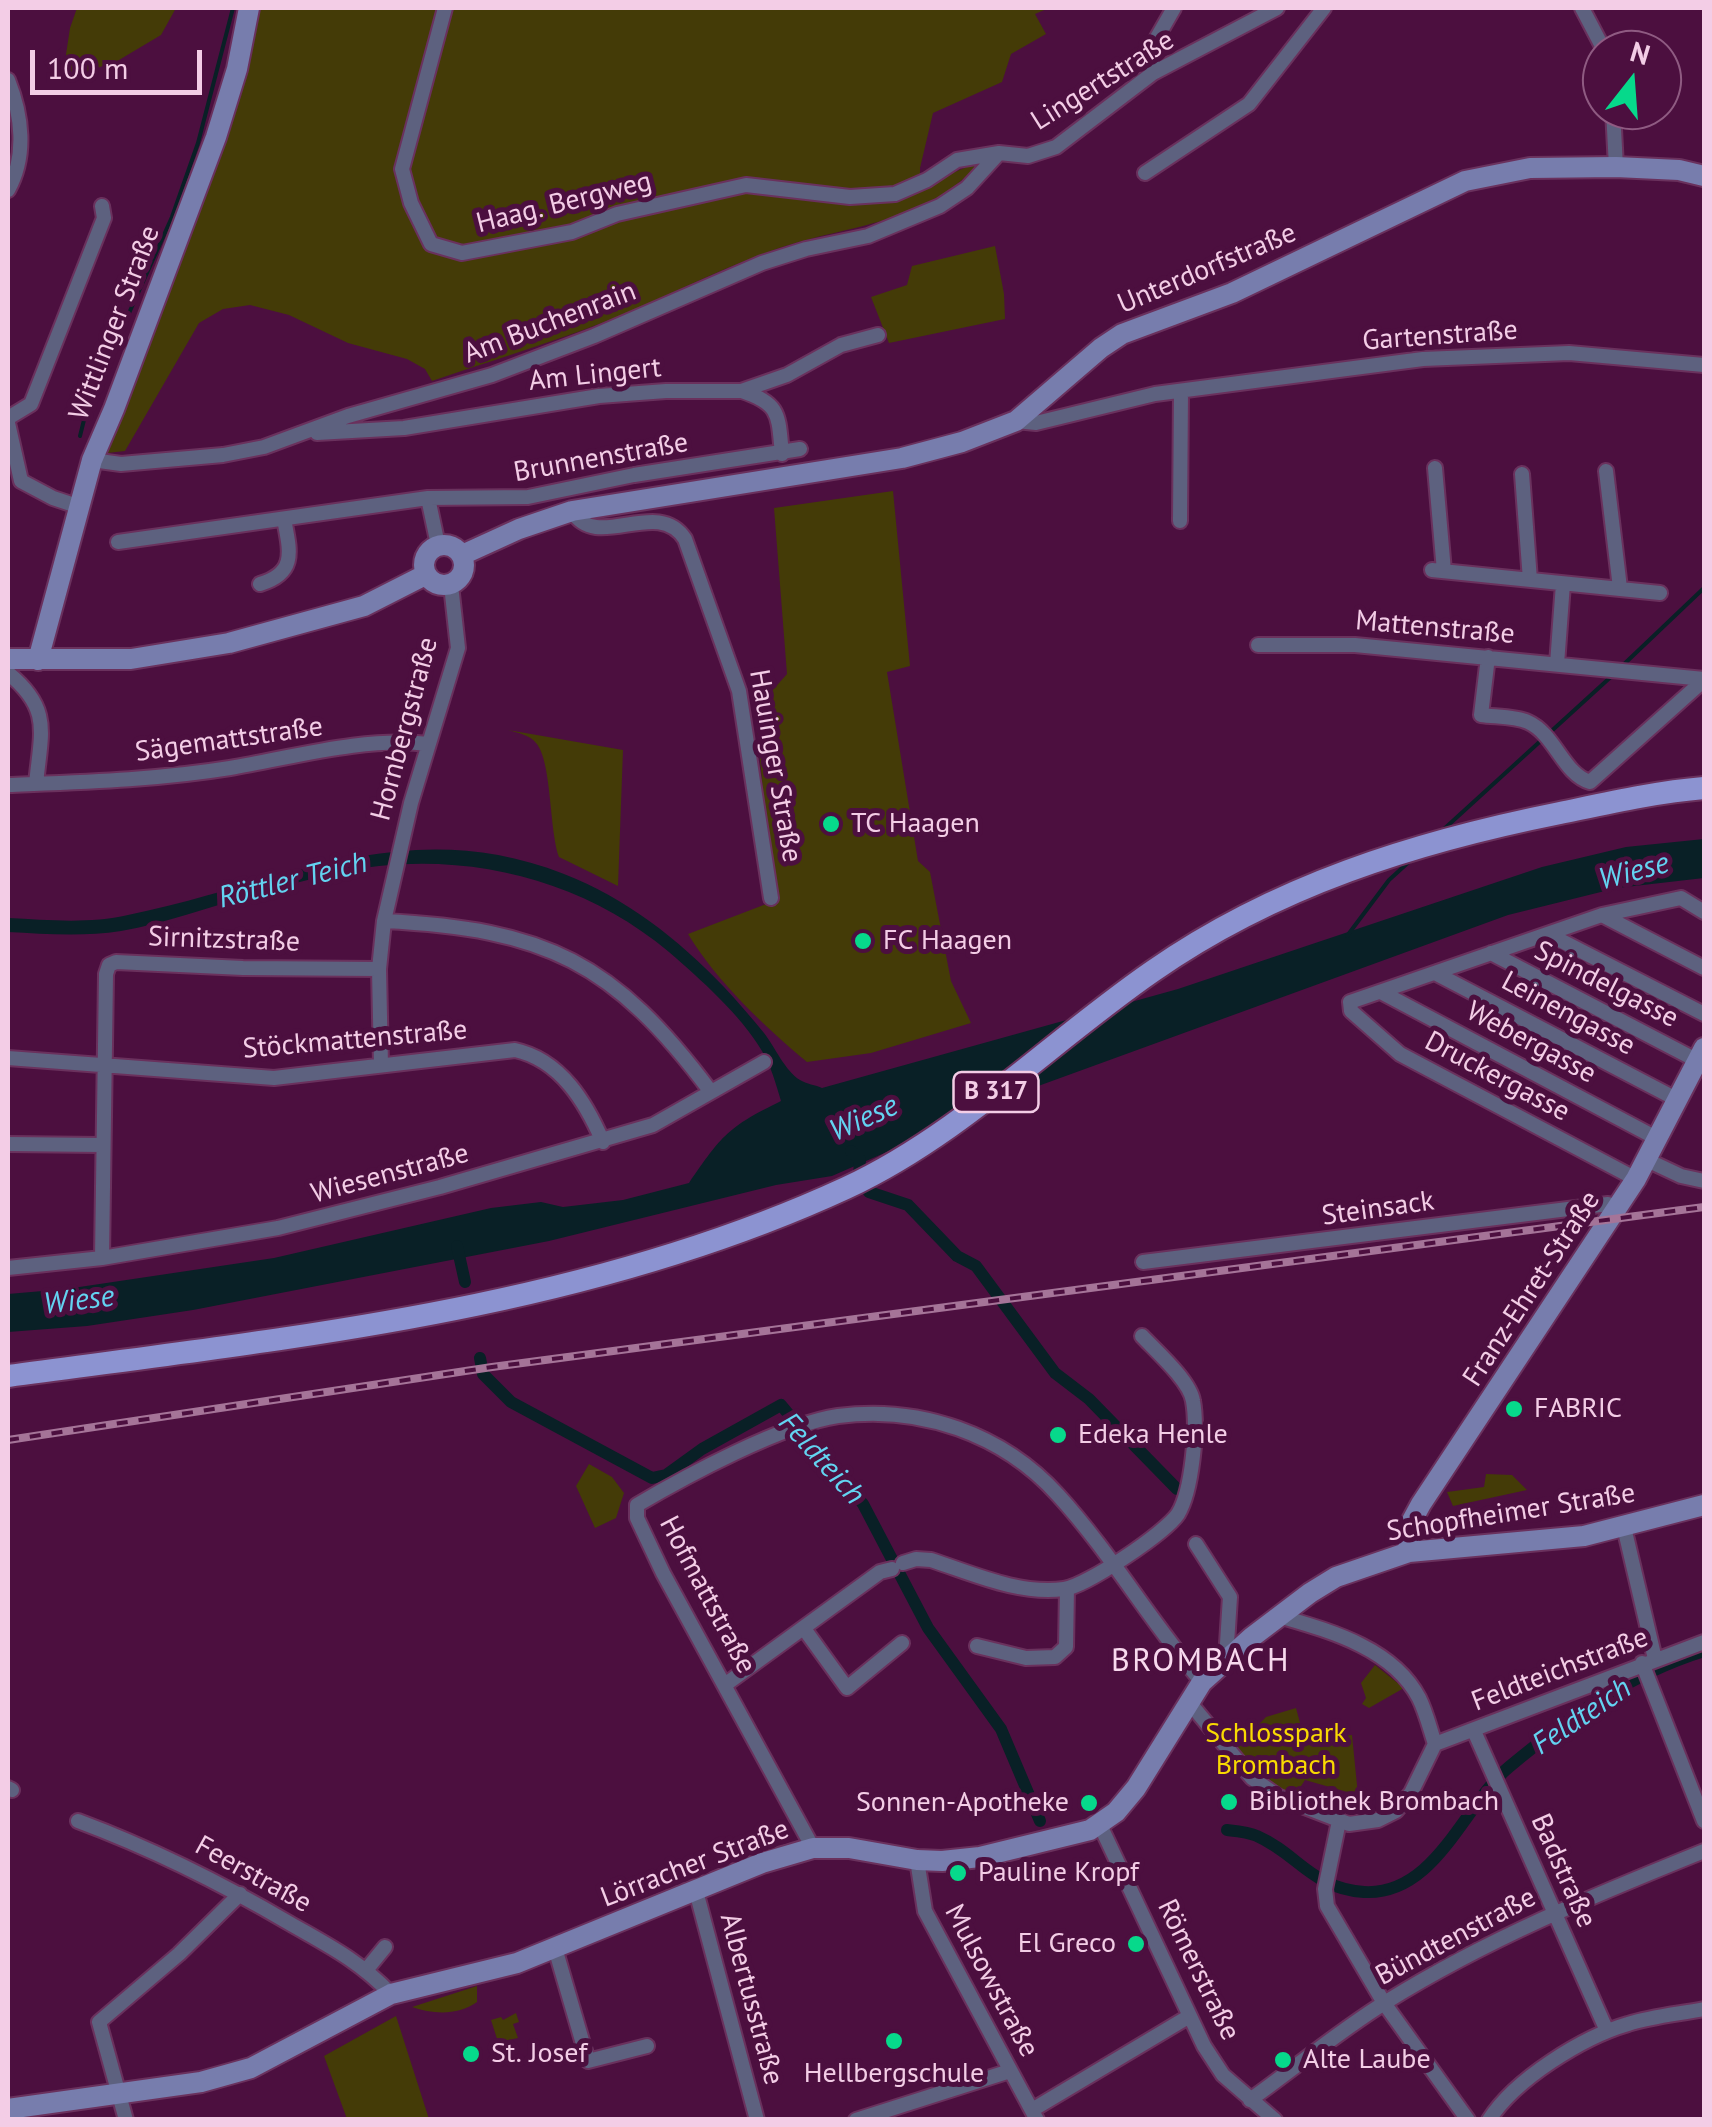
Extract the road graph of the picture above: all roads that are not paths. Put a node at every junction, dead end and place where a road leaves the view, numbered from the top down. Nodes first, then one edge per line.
1 (249, 8) edge
2 (445, 8) edge
3 (1174, 8) edge
4 (1277, 8) edge
5 (1324, 8) edge
6 (1153, 73) junction
7 (8, 80) edge
8 (1614, 130) edge
9 (999, 153) junction
10 (1616, 168) junction
11 (1145, 173) dead end
12 (1704, 176) edge
13 (8, 190) edge
14 (895, 194) joint
15 (102, 206) dead end
16 (878, 335) dead end
17 (1704, 365) edge
18 (741, 391) junction
19 (1181, 391) junction
20 (8, 421) edge
21 (1016, 421) junction
22 (306, 433) junction
23 (800, 449) dead end
24 (782, 454) junction
25 (92, 460) junction
26 (1435, 468) dead end
27 (1606, 471) dead end
28 (1522, 474) dead end
29 (21, 481) junction
30 (8, 490) edge
31 (428, 498) junction
32 (77, 506) junction
33 (572, 511) junction
34 (284, 519) junction
35 (1180, 522) dead end
36 (118, 542) dead end
37 (438, 545) junction
38 (462, 556) junction
39 (425, 575) junction
40 (1530, 580) junction
41 (260, 584) dead end
42 (451, 584) junction
43 (1563, 584) junction
44 (1620, 588) junction
45 (1660, 594) dead end
46 (1258, 645) dead end
47 (1488, 657) junction
48 (8, 659) edge
49 (38, 660) junction
50 (1557, 664) junction
51 (8, 672) edge
52 (1704, 680) edge
53 (428, 744) junction
54 (36, 784) junction
55 (8, 785) edge
56 (1704, 788) edge
57 (771, 898) dead end
58 (1704, 912) edge
59 (1602, 915) junction
60 (384, 922) junction
61 (1548, 934) junction
62 (1491, 953) junction
63 (379, 968) junction
64 (1704, 968) edge
65 (1435, 972) junction
66 (1381, 992) junction
67 (1704, 1014) edge
68 (1702, 1056) edge
69 (8, 1058) edge
70 (764, 1062) dead end
71 (381, 1065) junction
72 (103, 1066) junction
73 (711, 1092) junction
74 (1678, 1100) junction
75 (1658, 1139) junction
76 (603, 1142) junction
77 (8, 1144) edge
78 (102, 1145) junction
79 (1647, 1160) junction
80 (1636, 1179) junction
81 (1704, 1181) edge
82 (1618, 1208) junction
83 (102, 1258) junction
84 (1143, 1262) dead end
85 (8, 1268) edge
86 (1142, 1336) dead end
87 (8, 1376) edge
88 (1704, 1505) edge
89 (1624, 1527) junction
90 (1196, 1544) dead end
91 (1408, 1552) junction
92 (1112, 1566) junction
93 (1068, 1589) junction
94 (1280, 1616) junction
95 (804, 1630) junction
96 (1704, 1642) edge
97 (902, 1643) dead end
98 (977, 1646) dead end
99 (1226, 1659) junction
100 (1647, 1666) junction
101 (1202, 1682) junction
102 (726, 1684) junction
103 (1189, 1702) junction
104 (1474, 1731) junction
105 (1434, 1744) junction
106 (78, 1821) dead end
107 (1704, 1821) edge
108 (1339, 1822) junction
109 (1100, 1826) junction
110 (813, 1848) junction
111 (1704, 1851) edge
112 (917, 1860) junction
113 (696, 1890) junction
114 (240, 1894) junction
115 (1553, 1912) junction
116 (385, 1947) dead end
117 (555, 1948) junction
118 (367, 1969) junction
119 (390, 1994) junction
120 (1384, 2003) junction
121 (1704, 2009) edge
122 (1188, 2017) junction
123 (1607, 2031) junction
124 (646, 2046) dead end
125 (1010, 2071) junction
126 (117, 2092) junction
127 (1250, 2100) junction
128 (8, 2109) edge
129 (1034, 2115) edge
130 (126, 2120) edge
131 (757, 2120) edge
132 (856, 2120) edge
133 (1275, 2120) edge
134 (1468, 2120) edge
135 (1489, 2120) edge

1 - 25 street, Wittlinger Straße
2 - 14 street, Haag. Bergweg
3 - 6 street
4 - 6 street, Lingertstraße
5 - 11 street
6 - 9 street, Lingertstraße
7 - 13 street
8 - 10 street
9 - 14 street, Lingertstraße
9 - 22 street, Am Buchenrain
10 - 12 street, Unterdorfstraße
10 - 21 street, Unterdorfstraße
15 - 20 street
16 - 18 street, Am Lingert
17 - 19 street, Gartenstraße
18 - 22 street, Am Lingert
18 - 24 street
19 - 21 street, Gartenstraße
19 - 35 street
20 - 29 street
21 - 33 street, Unterdorfstraße
22 - 25 street, Am Buchenrain
23 - 24 street
24 - 31 street, Brunnenstraße
25 - 32 street, Wittlinger Straße
26 - 40 street
27 - 44 street
28 - 40 street
29 - 30 street
29 - 32 street
31 - 34 street, Brunnenstraße
31 - 37 street
32 - 49 street, Wittlinger Straße
33 - 38 street, Unterdorfstraße
33 - 57 street, Hauinger Straße
34 - 36 street, Brunnenstraße
34 - 41 street
37 - 38 street
37 - 39 street
38 - 42 street
39 - 42 street
39 - 49 street
40 - 43 street
42 - 53 street, Hornbergstraße
43 - 44 street
43 - 50 street
44 - 45 street
46 - 47 street, Mattenstraße
47 - 50 street, Mattenstraße
47 - 52 street
48 - 49 street
50 - 52 street, Mattenstraße
51 - 54 street
53 - 54 street, Sägemattstraße
53 - 60 street, Hornbergstraße
54 - 55 street, Sägemattstraße
56 - 87 main road, B 317
58 - 59 street
59 - 61 street
59 - 64 street
60 - 63 street, Hornbergstraße
60 - 73 street
61 - 62 street
61 - 67 street
62 - 65 street
62 - 68 street, Spindelgasse
63 - 71 street, Hornbergstraße
63 - 72 street, Sirnitzstraße
65 - 66 street
65 - 74 street, Leinengasse
66 - 75 street, Webergasse
66 - 80 street, Druckergasse
68 - 74 street, Franz-Ehret-Straße
69 - 72 street, Stöckmattenstraße
70 - 73 street, Wiesenstraße
71 - 72 street, Stöckmattenstraße
71 - 76 street, Stöckmattenstraße
72 - 78 street
73 - 76 street, Wiesenstraße
74 - 75 street, Franz-Ehret-Straße
75 - 79 street, Franz-Ehret-Straße
76 - 83 street, Wiesenstraße
77 - 78 street
78 - 83 street
79 - 80 street, Franz-Ehret-Straße
79 - 81 street
80 - 82 street, Franz-Ehret-Straße
82 - 84 street, Steinsack
82 - 91 street, Franz-Ehret-Straße
83 - 85 street, Wiesenstraße
86 - 92 street
88 - 89 street, Schopfheimer Straße
89 - 91 street, Schopfheimer Straße
89 - 100 street
90 - 99 street
91 - 94 street, Schopfheimer Straße
92 - 93 street
92 - 101 street, Hofmattstraße
92 - 102 street, Hofmattstraße
93 - 95 street
93 - 98 street
94 - 99 street
94 - 105 street
95 - 97 street
95 - 102 street
96 - 100 street, Feldteichstraße
99 - 101 street
100 - 104 street, Feldteichstraße
100 - 107 street
101 - 103 street
102 - 110 street, Hofmattstraße
103 - 108 street
103 - 109 street
104 - 105 street, Feldteichstraße
104 - 115 street, Badstraße
105 - 108 street
106 - 114 street, Feerstraße
108 - 120 street
109 - 112 street, Lörracher Straße
109 - 122 street, Römerstraße
110 - 112 street, Lörracher Straße
110 - 113 street, Lörracher Straße
111 - 115 street, Bündtenstraße
112 - 125 street, Mulsowstraße
113 - 117 street, Lörracher Straße
113 - 131 street, Albertusstraße
114 - 118 street, Feerstraße
114 - 126 street
115 - 120 street, Bündtenstraße
115 - 123 street, Badstraße
116 - 118 street
117 - 119 street, Lörracher Straße
117 - 124 street
118 - 119 street, Feerstraße
119 - 126 street, Lörracher Straße
120 - 127 street, Bündtenstraße
120 - 134 street
121 - 123 street
122 - 127 street, Römerstraße
122 - 129 street
123 - 135 street
125 - 129 street, Mulsowstraße
125 - 132 street
126 - 128 street, Lörracher Straße
126 - 130 street
127 - 133 street, Römerstraße

